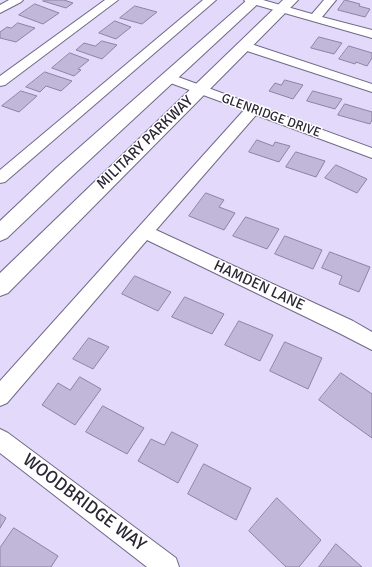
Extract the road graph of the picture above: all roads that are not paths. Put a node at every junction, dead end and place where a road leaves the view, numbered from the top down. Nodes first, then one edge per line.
1 (16, 0) edge
2 (112, 0) edge
3 (210, 0) edge
4 (253, 0) edge
5 (330, 0) edge
6 (287, 4) edge
7 (0, 10) edge
8 (315, 18) junction
9 (372, 34) edge
10 (245, 46) junction
11 (170, 78) junction
12 (0, 82) edge
13 (372, 88) edge
14 (201, 90) junction
15 (253, 109) junction
16 (372, 153) edge
17 (0, 178) edge
18 (145, 232) junction
19 (0, 233) edge
20 (0, 287) edge
21 (372, 342) edge
22 (0, 396) edge
23 (0, 440) edge
24 (168, 567) edge

1 - 7 street
2 - 12 street
3 - 17 street
4 - 6 street
4 - 11 main road, MILITARY PARKWAY
5 - 8 street
6 - 8 street
6 - 10 main road, MILITARY PARKWAY
8 - 9 street
10 - 13 street
10 - 14 main road, MILITARY PARKWAY
11 - 14 street, GLENRIDGE DRIVE
11 - 19 main road, MILITARY PARKWAY
14 - 15 street, GLENRIDGE DRIVE
14 - 20 main road, MILITARY PARKWAY
15 - 16 street, GLENRIDGE DRIVE
15 - 18 street
18 - 21 street, HAMDEN LANE
18 - 22 street
23 - 24 street, WOODBRIDGE WAY

